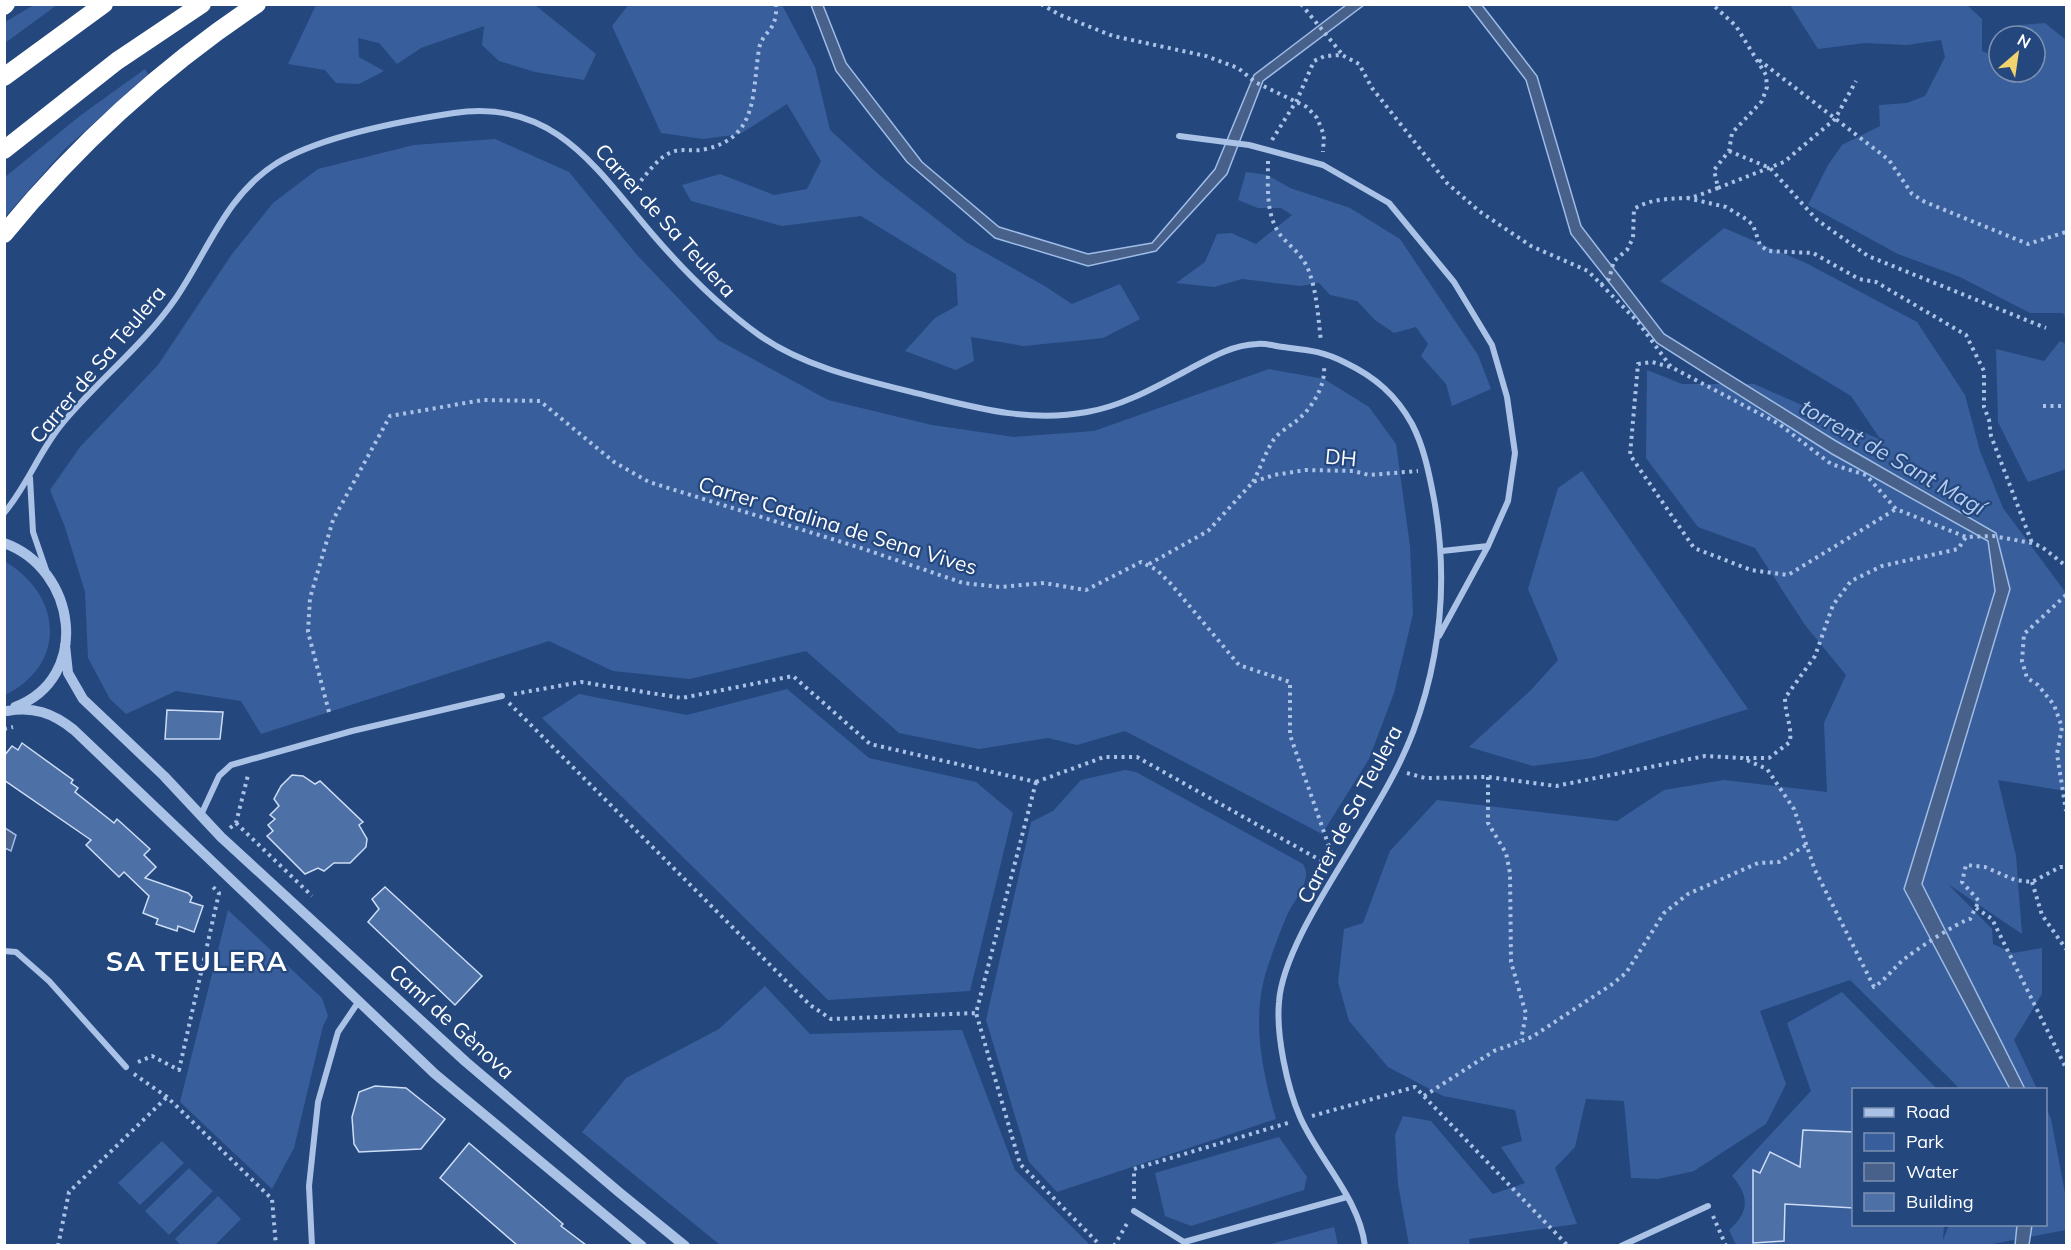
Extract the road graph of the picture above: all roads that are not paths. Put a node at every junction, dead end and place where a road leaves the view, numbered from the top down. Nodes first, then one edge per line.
1 (104, 4) edge
2 (202, 4) edge
3 (257, 4) edge
4 (4, 77) edge
5 (1179, 136) dead end
6 (4, 150) edge
7 (4, 234) edge
8 (30, 477) junction
9 (4, 513) edge
10 (4, 543) edge
11 (1488, 546) junction
12 (1442, 551) junction
13 (47, 573) junction
14 (1437, 639) junction
15 (65, 645) junction
16 (502, 696) road end
17 (6, 711) edge
18 (200, 817) junction
19 (4, 951) edge
20 (360, 1000) junction
21 (126, 1067) road end
22 (1347, 1197) junction
23 (1707, 1206) road end
24 (1134, 1211) road end
25 (312, 1245) edge
26 (642, 1245) edge
27 (686, 1245) edge
28 (1365, 1245) edge
29 (1621, 1245) edge

1 - 4 highway
2 - 6 highway
3 - 7 highway
5 - 11 street
8 - 9 street, Carrer de Sa Teulera
8 - 12 street, Carrer de Sa Teulera
8 - 13 street
10 - 13 street
11 - 12 street
11 - 14 street
12 - 14 street, Carrer de Sa Teulera
13 - 15 street, Camí de Gènova
14 - 22 street, Carrer de Sa Teulera
15 - 17 street
15 - 18 street, Camí de Gènova
16 - 18 street
17 - 20 street
18 - 27 street, Camí de Gènova
19 - 21 street
20 - 25 street
20 - 26 street
22 - 24 street
22 - 28 street, Carrer de Sa Teulera
23 - 29 street

